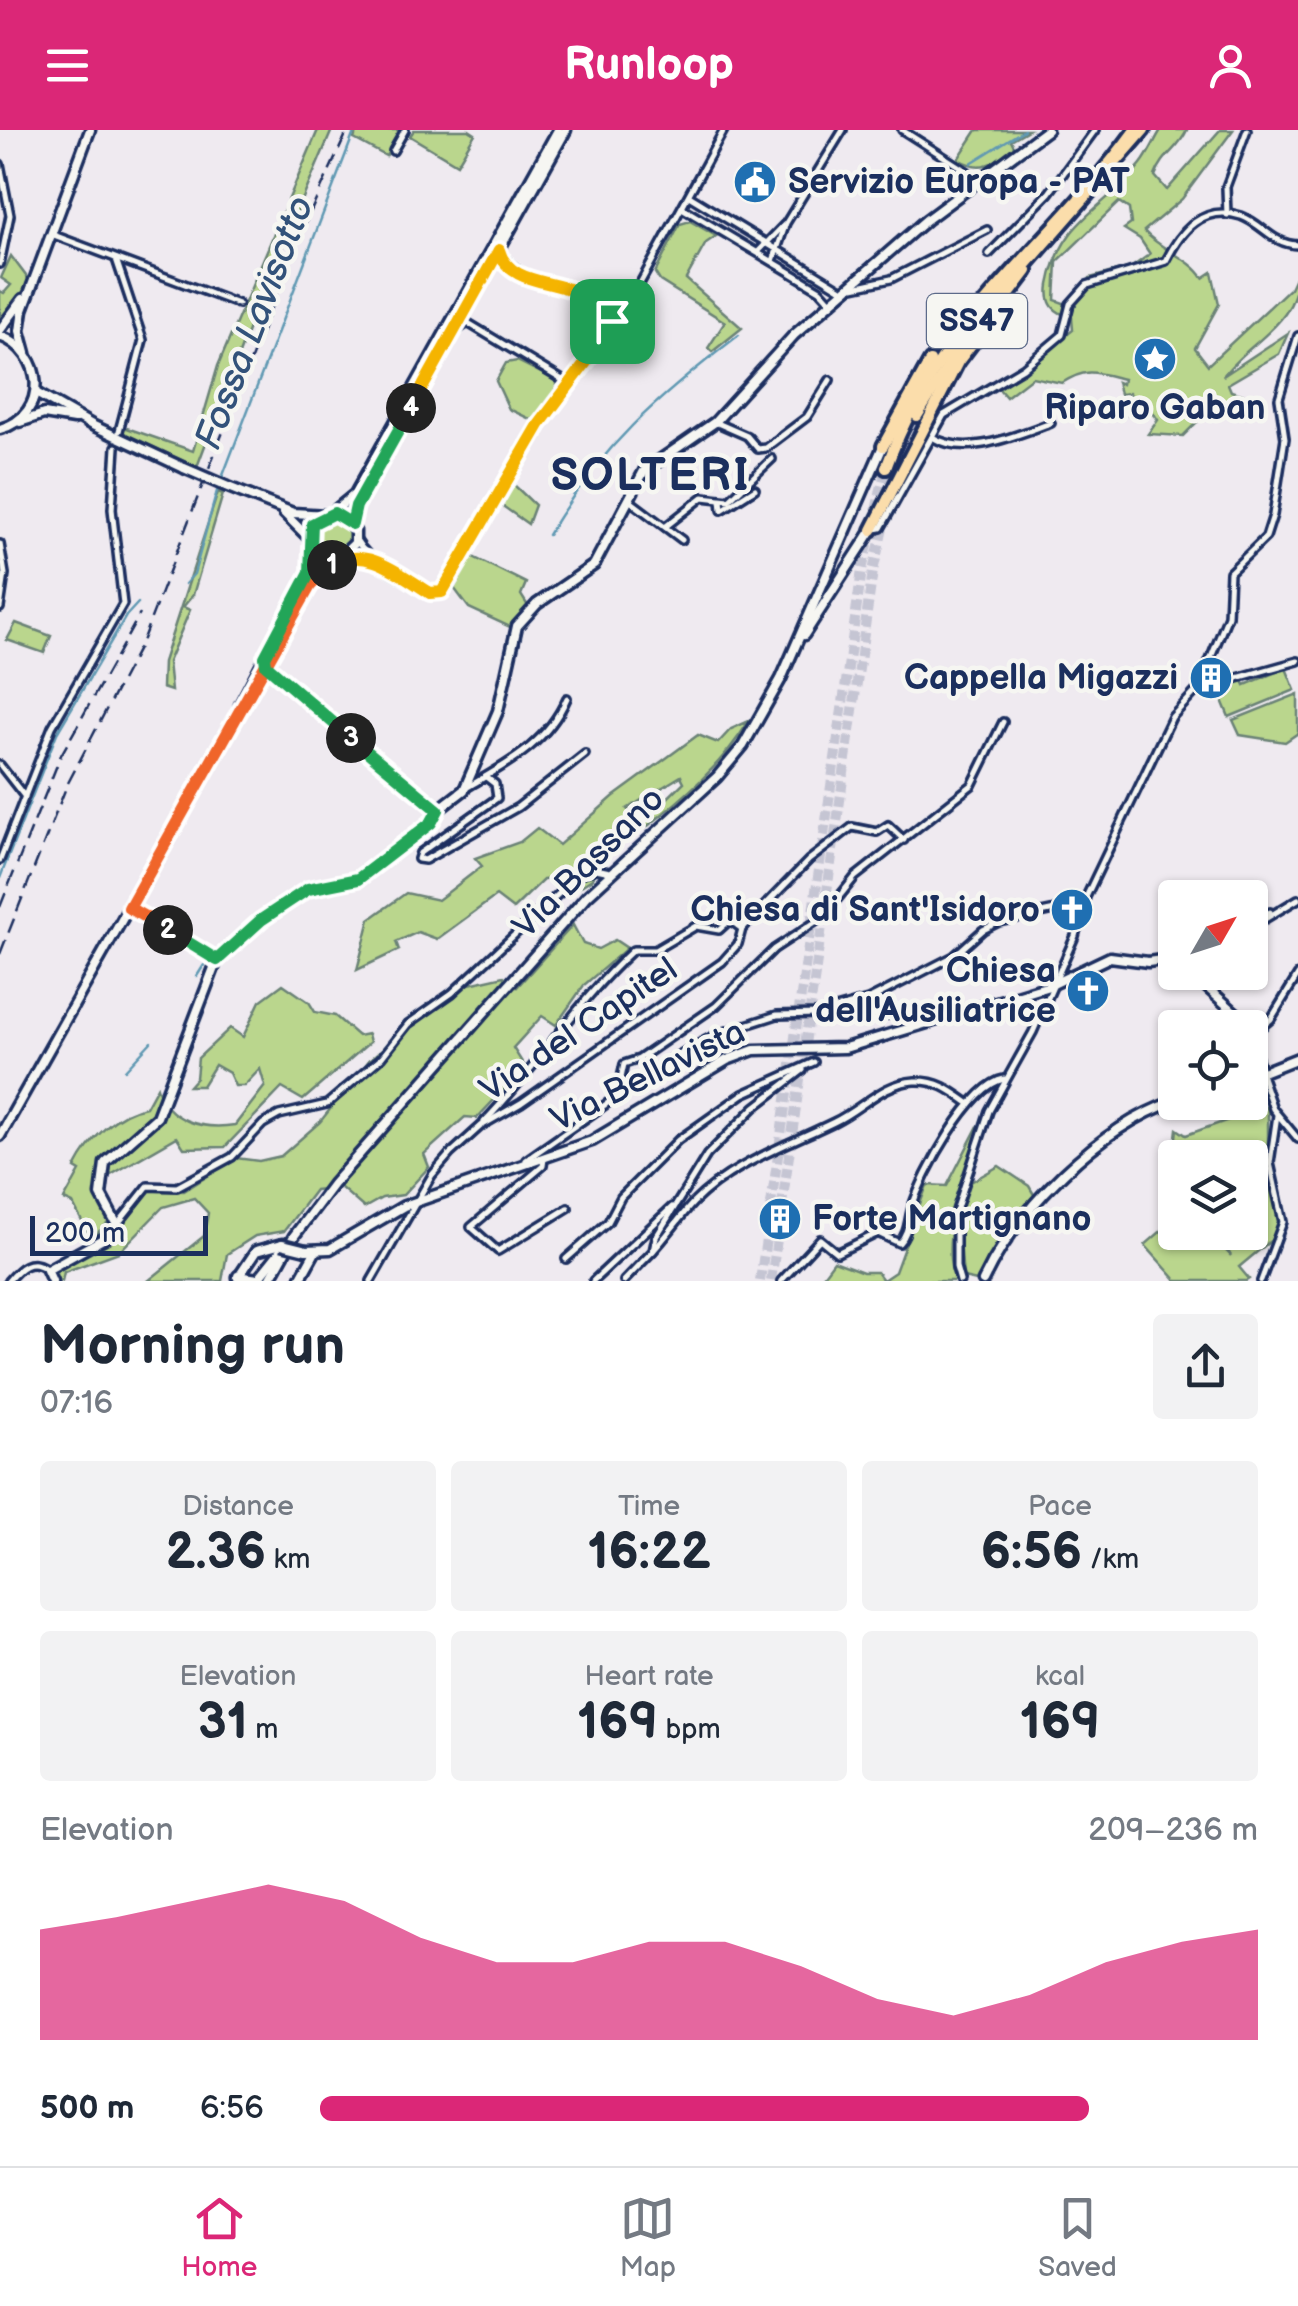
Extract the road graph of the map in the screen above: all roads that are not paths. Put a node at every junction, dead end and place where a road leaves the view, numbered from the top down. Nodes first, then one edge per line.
1 (90, 130) edge
2 (405, 130) edge
3 (558, 130) edge
4 (566, 130) edge
5 (724, 130) edge
6 (843, 130) edge
7 (902, 130) edge
8 (1047, 130) edge
9 (1094, 130) edge
10 (1135, 130) edge
11 (1144, 130) edge
12 (1246, 130) edge
13 (394, 150) dead end
14 (0, 164) edge
15 (979, 180) junction
16 (689, 196) junction
17 (682, 208) junction
18 (1226, 215) junction
19 (786, 223) junction
20 (987, 230) dead end
21 (51, 234) junction
22 (1050, 237) junction
23 (764, 242) junction
24 (1298, 245) edge
25 (499, 250) junction
26 (779, 250) junction
27 (758, 252) junction
28 (989, 254) dead end
29 (116, 258) junction
30 (773, 262) junction
31 (0, 264) edge
32 (34, 282) junction
33 (851, 289) junction
34 (993, 290) junction
35 (238, 304) dead end
36 (832, 304) junction
37 (615, 324) junction
38 (454, 331) junction
39 (0, 333) edge
40 (1298, 336) edge
41 (26, 353) junction
42 (830, 380) dead end
43 (568, 384) junction
44 (35, 396) junction
45 (917, 416) tunnel mouth
46 (715, 422) junction
47 (1051, 423) dead end
48 (11, 425) junction
49 (92, 425) junction
50 (0, 429) edge
51 (118, 431) dead end
52 (932, 437) junction
53 (883, 446) joint
54 (116, 447) dead end
55 (772, 459) dead end
56 (886, 468) tunnel mouth
57 (756, 489) dead end
58 (629, 500) junction
59 (722, 500) junction
60 (281, 510) junction
61 (332, 513) junction
62 (321, 516) junction
63 (352, 524) junction
64 (665, 526) junction
65 (872, 530) junction
66 (308, 538) junction
67 (356, 538) junction
68 (682, 540) dead end
69 (0, 544) edge
70 (312, 548) junction
71 (368, 557) junction
72 (342, 558) junction
73 (0, 608) edge
74 (1298, 661) edge
75 (267, 664) junction
76 (782, 679) junction
77 (1198, 689) junction
78 (567, 698) dead end
79 (1002, 722) dead end
80 (232, 728) junction
81 (585, 754) dead end
82 (0, 765) edge
83 (486, 777) junction
84 (464, 790) junction
85 (24, 797) junction
86 (438, 810) junction
87 (904, 840) junction
88 (0, 860) edge
89 (610, 872) junction
90 (1086, 897) junction
91 (1298, 900) edge
92 (129, 908) junction
93 (1273, 912) junction
94 (1268, 914) edge
95 (1268, 915) edge
96 (742, 928) junction
97 (217, 960) junction
98 (1158, 961) edge
99 (1298, 975) edge
100 (1049, 986) junction
101 (1210, 990) edge
102 (968, 1008) junction
103 (1232, 1010) edge
104 (818, 1014) junction
105 (1268, 1022) edge
106 (827, 1048) junction
107 (1298, 1058) edge
108 (814, 1062) junction
109 (1268, 1071) edge
110 (1004, 1080) junction
111 (1268, 1092) edge
112 (617, 1097) junction
113 (970, 1104) junction
114 (1158, 1110) edge
115 (1277, 1115) junction
116 (480, 1126) junction
117 (0, 1136) edge
118 (1298, 1139) edge
119 (572, 1140) dead end
120 (560, 1150) junction
121 (544, 1156) junction
122 (524, 1162) junction
123 (680, 1198) junction
124 (415, 1203) junction
125 (568, 1208) dead end
126 (117, 1224) junction
127 (294, 1236) junction
128 (311, 1251) junction
129 (653, 1251) junction
130 (566, 1258) dead end
131 (47, 1270) junction
132 (238, 1279) edge
133 (8, 1281) edge
134 (52, 1281) edge
135 (271, 1281) edge
136 (299, 1281) edge
137 (371, 1281) edge
138 (593, 1281) edge
139 (624, 1281) edge
140 (781, 1281) edge
141 (960, 1281) edge
142 (983, 1281) edge
143 (1261, 1281) edge

1 - 21 main road
2 - 13 street
3 - 61 main road
4 - 25 main road
5 - 16 street
6 - 19 street
7 - 15 street
8 - 15 main road
9 - 28 street
10 - 34 highway, SS47
11 - 22 highway, SS47
12 - 18 street
14 - 31 street
15 - 33 main road
16 - 17 street
16 - 23 street
17 - 27 street
17 - 37 street
18 - 24 street
18 - 52 street
19 - 23 street
19 - 26 street
20 - 33 street
21 - 29 street
21 - 32 main road
22 - 45 highway, SS47
22 - 65 highway
23 - 26 street
23 - 27 street
25 - 37 street
25 - 38 main road
26 - 30 street
26 - 33 street
27 - 30 street
29 - 35 street
29 - 51 street
30 - 36 street
32 - 39 main road
32 - 41 main road
33 - 36 main road
34 - 53 highway
34 - 56 highway, SS47
36 - 46 main road
37 - 43 street
38 - 43 street
38 - 63 main road
39 - 41 main road
40 - 77 street
41 - 44 main road
42 - 46 street
43 - 71 street
44 - 48 main road
44 - 49 main road
46 - 58 main road
47 - 52 street
48 - 49 main road
48 - 50 main road
49 - 60 main road, bridge
52 - 65 street
53 - 76 main road, Via Bassano
54 - 85 street
55 - 59 street
57 - 59 street
58 - 64 street
58 - 84 main road
59 - 64 street
60 - 62 main road
60 - 66 main road
61 - 62 main road
61 - 63 main road
62 - 66 main road
63 - 67 main road
64 - 68 street
65 - 76 main road
66 - 70 main road
67 - 71 street
67 - 72 main road
69 - 73 street
70 - 72 main road
70 - 75 main road
71 - 72 street
72 - 75 main road
74 - 77 street
75 - 80 main road
75 - 80 main road
75 - 86 street
76 - 89 main road, Via Bassano
77 - 90 street
78 - 83 street
79 - 87 street
80 - 92 main road
81 - 83 street
82 - 85 street
83 - 84 street
84 - 86 main road
85 - 88 street
86 - 97 main road
87 - 96 street, Via del Capitel
87 - 112 street
89 - 126 street
89 - 127 main road, Via Bassano
90 - 100 street
90 - 104 street
91 - 93 street
92 - 97 street
92 - 117 main road
93 - 94 street
93 - 95 street
96 - 116 street, Via del Capitel
96 - 116 street, Via del Capitel
97 - 126 main road
98 - 100 main road, Via Bellavista
99 - 105 street
100 - 102 main road, Via Bellavista
100 - 110 street
101 - 103 main road
102 - 104 street
102 - 106 main road, Via Bellavista
104 - 112 street
106 - 108 street
106 - 120 main road, Via Bellavista
107 - 109 main road
108 - 123 street
108 - 130 street
110 - 113 street
110 - 141 street
111 - 115 street
112 - 122 street
113 - 129 street
113 - 140 street
114 - 142 main road
115 - 118 street
115 - 143 street
116 - 124 street, Via del Capitel
119 - 120 main road
120 - 121 main road, Via Bellavista
121 - 122 main road, Via Bellavista
121 - 125 street
122 - 124 main road, Via Bellavista
123 - 129 street
123 - 138 street
124 - 128 main road, Via Bellavista
124 - 137 street, Via del Capitel
126 - 131 main road
127 - 132 main road
127 - 135 main road
128 - 132 main road, bridge
128 - 136 main road
129 - 139 street
131 - 133 street
131 - 134 main road

